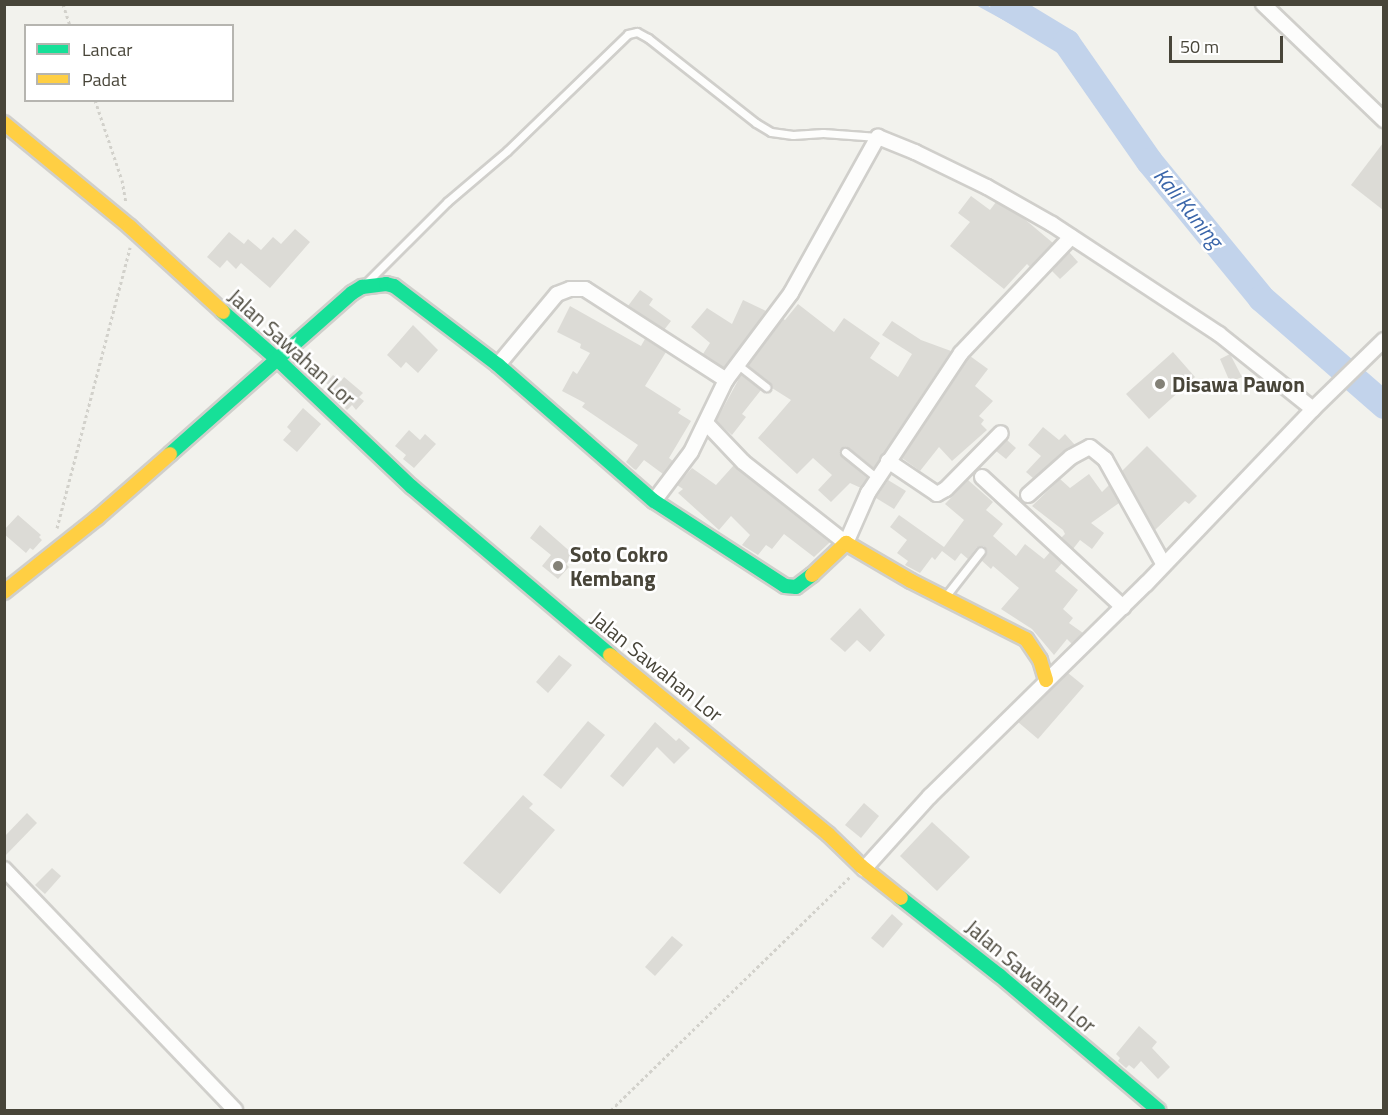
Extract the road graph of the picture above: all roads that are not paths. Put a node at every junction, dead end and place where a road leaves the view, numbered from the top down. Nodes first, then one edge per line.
1 (1263, 4) edge
2 (1383, 120) edge
3 (4, 123) edge
4 (878, 137) junction
5 (1071, 237) junction
6 (362, 287) junction
7 (1383, 340) edge
8 (279, 360) junction
9 (498, 365) junction
10 (738, 365) junction
11 (726, 380) junction
12 (766, 387) dead end
13 (1313, 409) junction
14 (706, 423) junction
15 (1000, 433) dead end
16 (845, 452) dead end
17 (888, 461) junction
18 (982, 477) dead end
19 (877, 478) junction
20 (1028, 495) dead end
21 (654, 501) junction
22 (846, 543) junction
23 (981, 551) dead end
24 (1164, 565) junction
25 (4, 592) edge
26 (945, 597) junction
27 (1123, 607) junction
28 (1046, 680) junction
29 (863, 868) junction
30 (4, 869) edge
31 (235, 1110) edge
32 (1158, 1110) edge

1 - 2 street
3 - 8 main road, Jalan Sawahan Lor
4 - 5 street
4 - 6 lane
4 - 10 street
5 - 13 street
5 - 17 street
6 - 8 main road
6 - 9 main road
7 - 13 street
8 - 25 main road
8 - 29 main road, Jalan Sawahan Lor
9 - 11 street
9 - 21 main road
10 - 11 street
10 - 12 lane
11 - 14 street
13 - 24 street
14 - 21 street
14 - 22 street
15 - 17 street
16 - 19 lane
17 - 19 street
18 - 27 street
19 - 22 street
20 - 24 street
21 - 22 main road
22 - 26 main road
23 - 26 lane
24 - 27 street
26 - 28 main road
27 - 28 street
28 - 29 street
29 - 32 main road, Jalan Sawahan Lor
30 - 31 street

